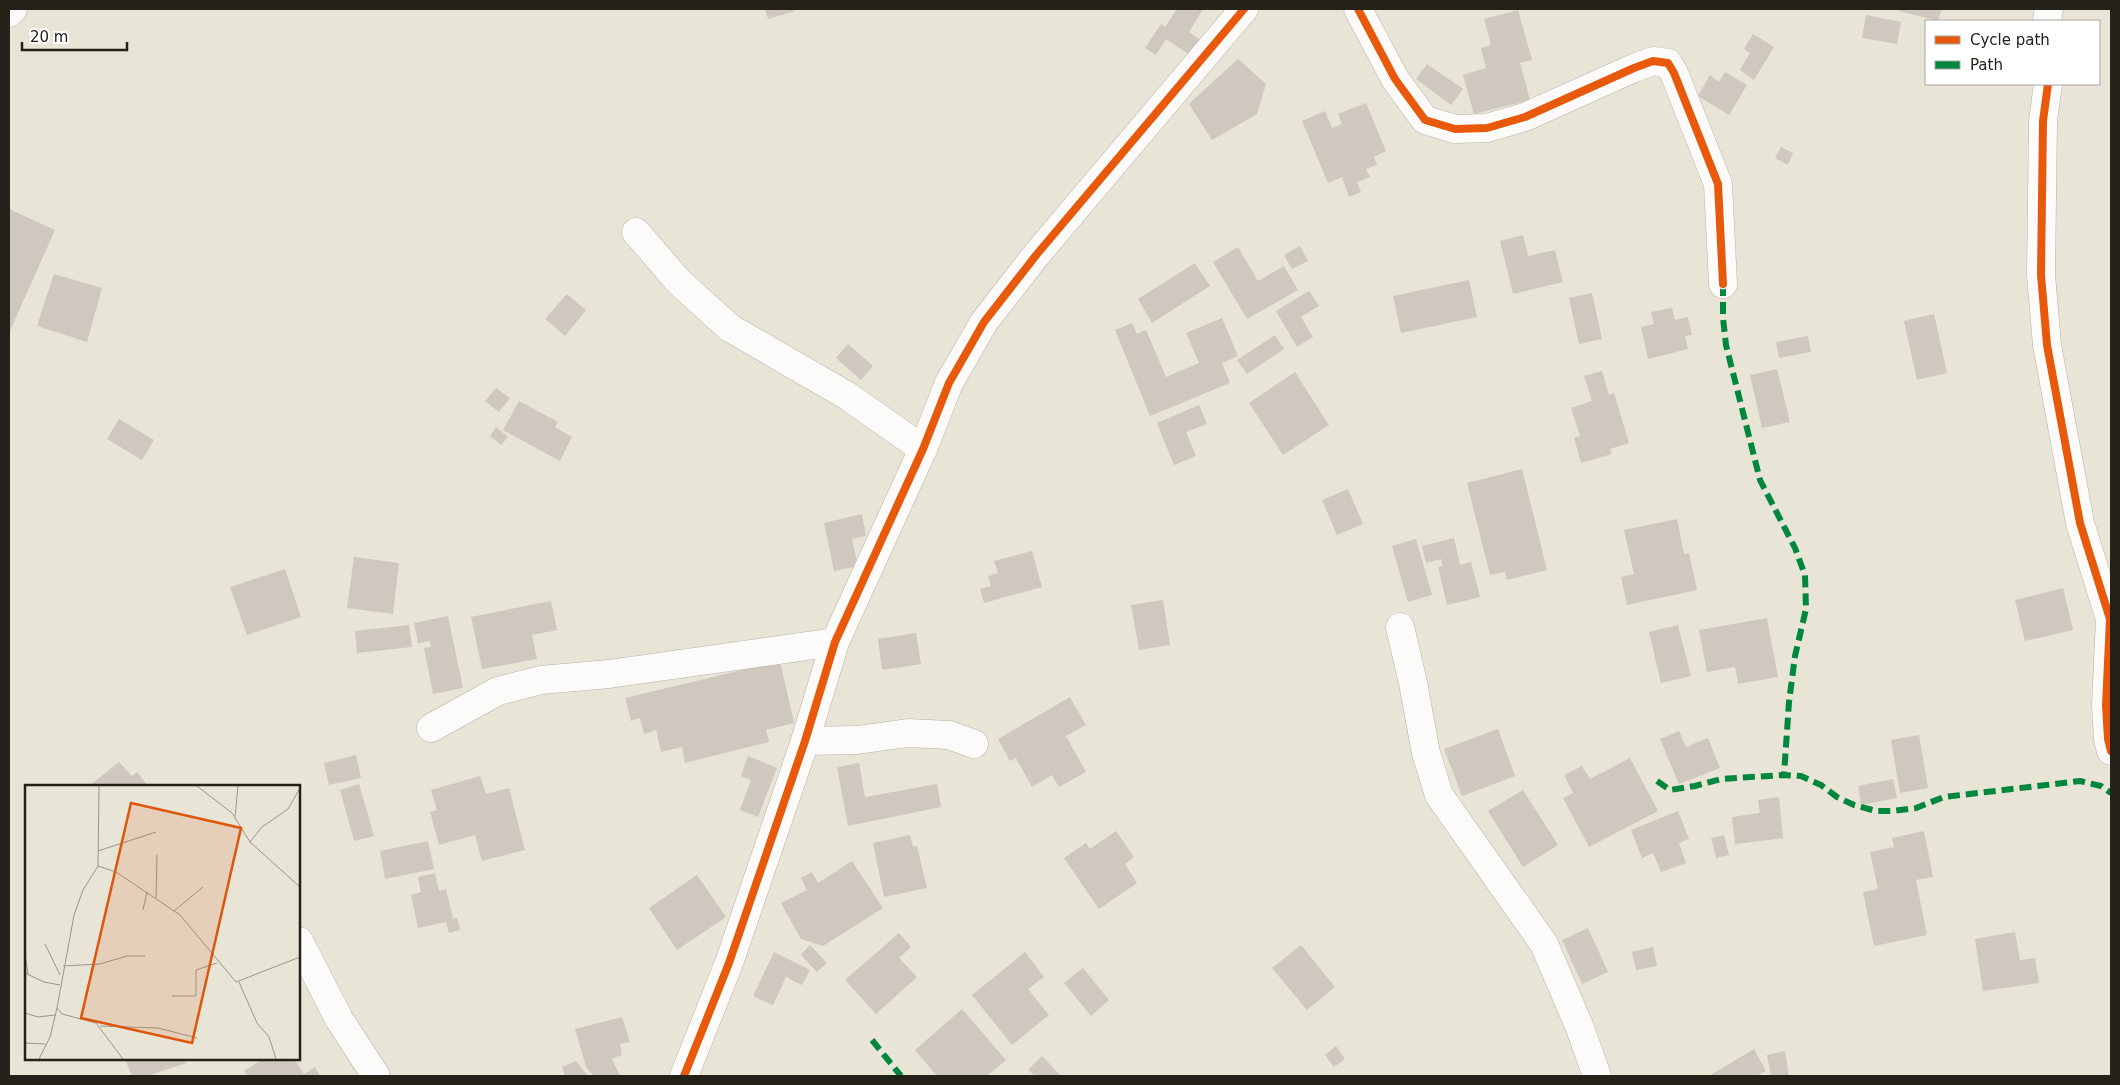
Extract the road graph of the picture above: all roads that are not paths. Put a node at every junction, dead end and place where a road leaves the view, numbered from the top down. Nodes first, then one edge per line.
1 (13, 9) edge
2 (1244, 9) edge
3 (1358, 9) edge
4 (9, 13) edge
5 (2048, 85) edge
6 (636, 232) dead end
7 (1723, 284) dead end
8 (923, 449) junction
9 (1400, 627) dead end
10 (834, 642) junction
11 (431, 728) dead end
12 (805, 741) junction
13 (974, 744) dead end
14 (2111, 751) edge
15 (300, 943) edge
16 (376, 1076) edge
17 (684, 1076) edge
18 (1597, 1076) edge

1 - 4 street
2 - 8 street
3 - 7 street
5 - 14 street
6 - 8 street
8 - 10 street
9 - 18 street
10 - 11 street
10 - 12 street
12 - 13 street
12 - 17 street
15 - 16 street

